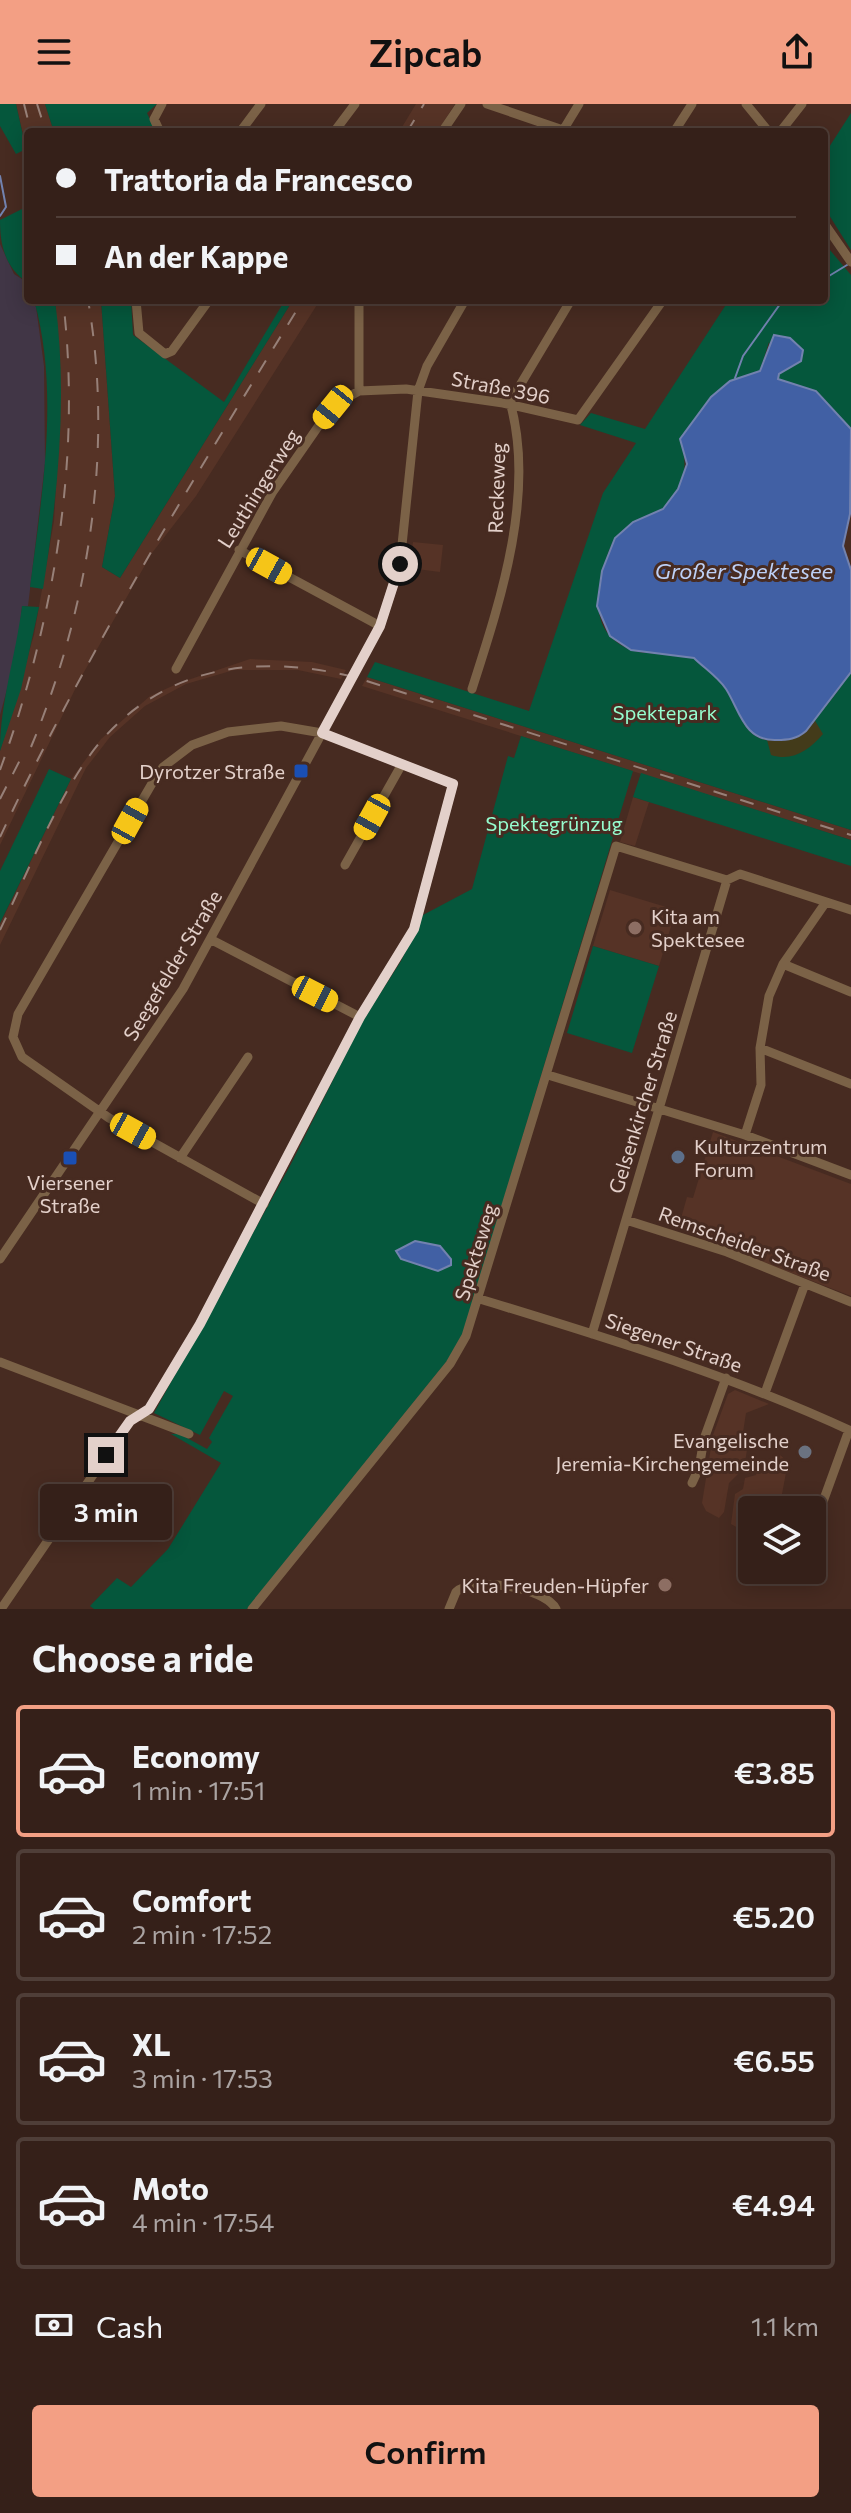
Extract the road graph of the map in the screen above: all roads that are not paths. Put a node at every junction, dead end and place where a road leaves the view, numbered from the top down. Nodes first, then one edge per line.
1 (162, 104) edge
2 (261, 104) edge
3 (355, 104) edge
4 (461, 104) edge
5 (487, 104) edge
6 (579, 104) edge
7 (692, 104) edge
8 (746, 104) edge
9 (802, 104) edge
10 (158, 128) edge
11 (243, 128) edge
12 (337, 128) edge
13 (445, 128) edge
14 (555, 128) edge
15 (565, 128) edge
16 (677, 128) edge
17 (766, 128) edge
18 (783, 128) edge
19 (828, 231) edge
20 (851, 262) edge
21 (136, 304) edge
22 (206, 304) edge
23 (359, 304) edge
24 (463, 304) edge
25 (569, 304) edge
26 (660, 304) edge
27 (359, 391) junction
28 (418, 391) junction
29 (510, 405) junction
30 (239, 550) junction
31 (380, 626) junction
32 (176, 669) dead end
33 (472, 689) dead end
34 (322, 733) junction
35 (402, 764) junction
36 (345, 865) dead end
37 (727, 880) junction
38 (826, 902) junction
39 (851, 910) edge
40 (210, 939) junction
41 (783, 964) junction
42 (851, 992) edge
43 (360, 1017) junction
44 (760, 1048) junction
45 (248, 1057) dead end
46 (548, 1075) junction
47 (851, 1084) edge
48 (658, 1108) junction
49 (102, 1112) junction
50 (745, 1135) junction
51 (180, 1158) junction
52 (851, 1175) edge
53 (264, 1204) junction
54 (626, 1220) junction
55 (0, 1259) edge
56 (805, 1284) junction
57 (480, 1299) junction
58 (851, 1302) edge
59 (592, 1334) junction
60 (0, 1362) edge
61 (726, 1378) junction
62 (765, 1393) junction
63 (139, 1414) junction
64 (850, 1431) edge
65 (189, 1434) dead end
66 (692, 1483) dead end
67 (826, 1496) edge
68 (1, 1609) edge
69 (252, 1609) edge
70 (449, 1609) edge
71 (556, 1609) edge

1 - 10 street
2 - 11 street
3 - 12 street
4 - 13 street
5 - 14 street
6 - 15 street
7 - 16 street
8 - 17 street
9 - 18 street
19 - 20 street
21 - 22 street
23 - 27 street
24 - 28 street, Seegefelder Straße
25 - 29 street
26 - 29 street, Straße 396
27 - 28 street
27 - 30 street, Leuthingerweg
28 - 29 street, Straße 396
28 - 31 street, Seegefelder Straße
29 - 33 street, Reckeweg
30 - 31 street
30 - 32 street, Leuthingerweg
31 - 34 street, Seegefelder Straße
34 - 35 street
34 - 40 street, Seegefelder Straße
34 - 49 street
35 - 36 street
35 - 43 street
37 - 38 street
37 - 46 street, Spekteweg
37 - 48 street, Gelsenkircher Straße
38 - 39 street
38 - 41 street
40 - 43 street
40 - 49 street, Seegefelder Straße
41 - 42 street
41 - 44 street
43 - 53 street
44 - 47 street
44 - 50 street
45 - 51 street
46 - 48 street
46 - 57 street, Spekteweg
48 - 50 street
48 - 54 street, Gelsenkircher Straße
49 - 51 street
49 - 55 street, Seegefelder Straße
50 - 52 street
51 - 53 street
53 - 63 street
54 - 56 street, Remscheider Straße
54 - 59 street, Gelsenkircher Straße
56 - 58 street, Remscheider Straße
56 - 62 street
57 - 59 street, Siegener Straße
57 - 69 street, Spekteweg
59 - 61 street, Siegener Straße
60 - 63 street
61 - 62 street, Siegener Straße
61 - 66 street
62 - 64 street, Siegener Straße
63 - 65 street
63 - 68 street
64 - 67 street
70 - 71 street

